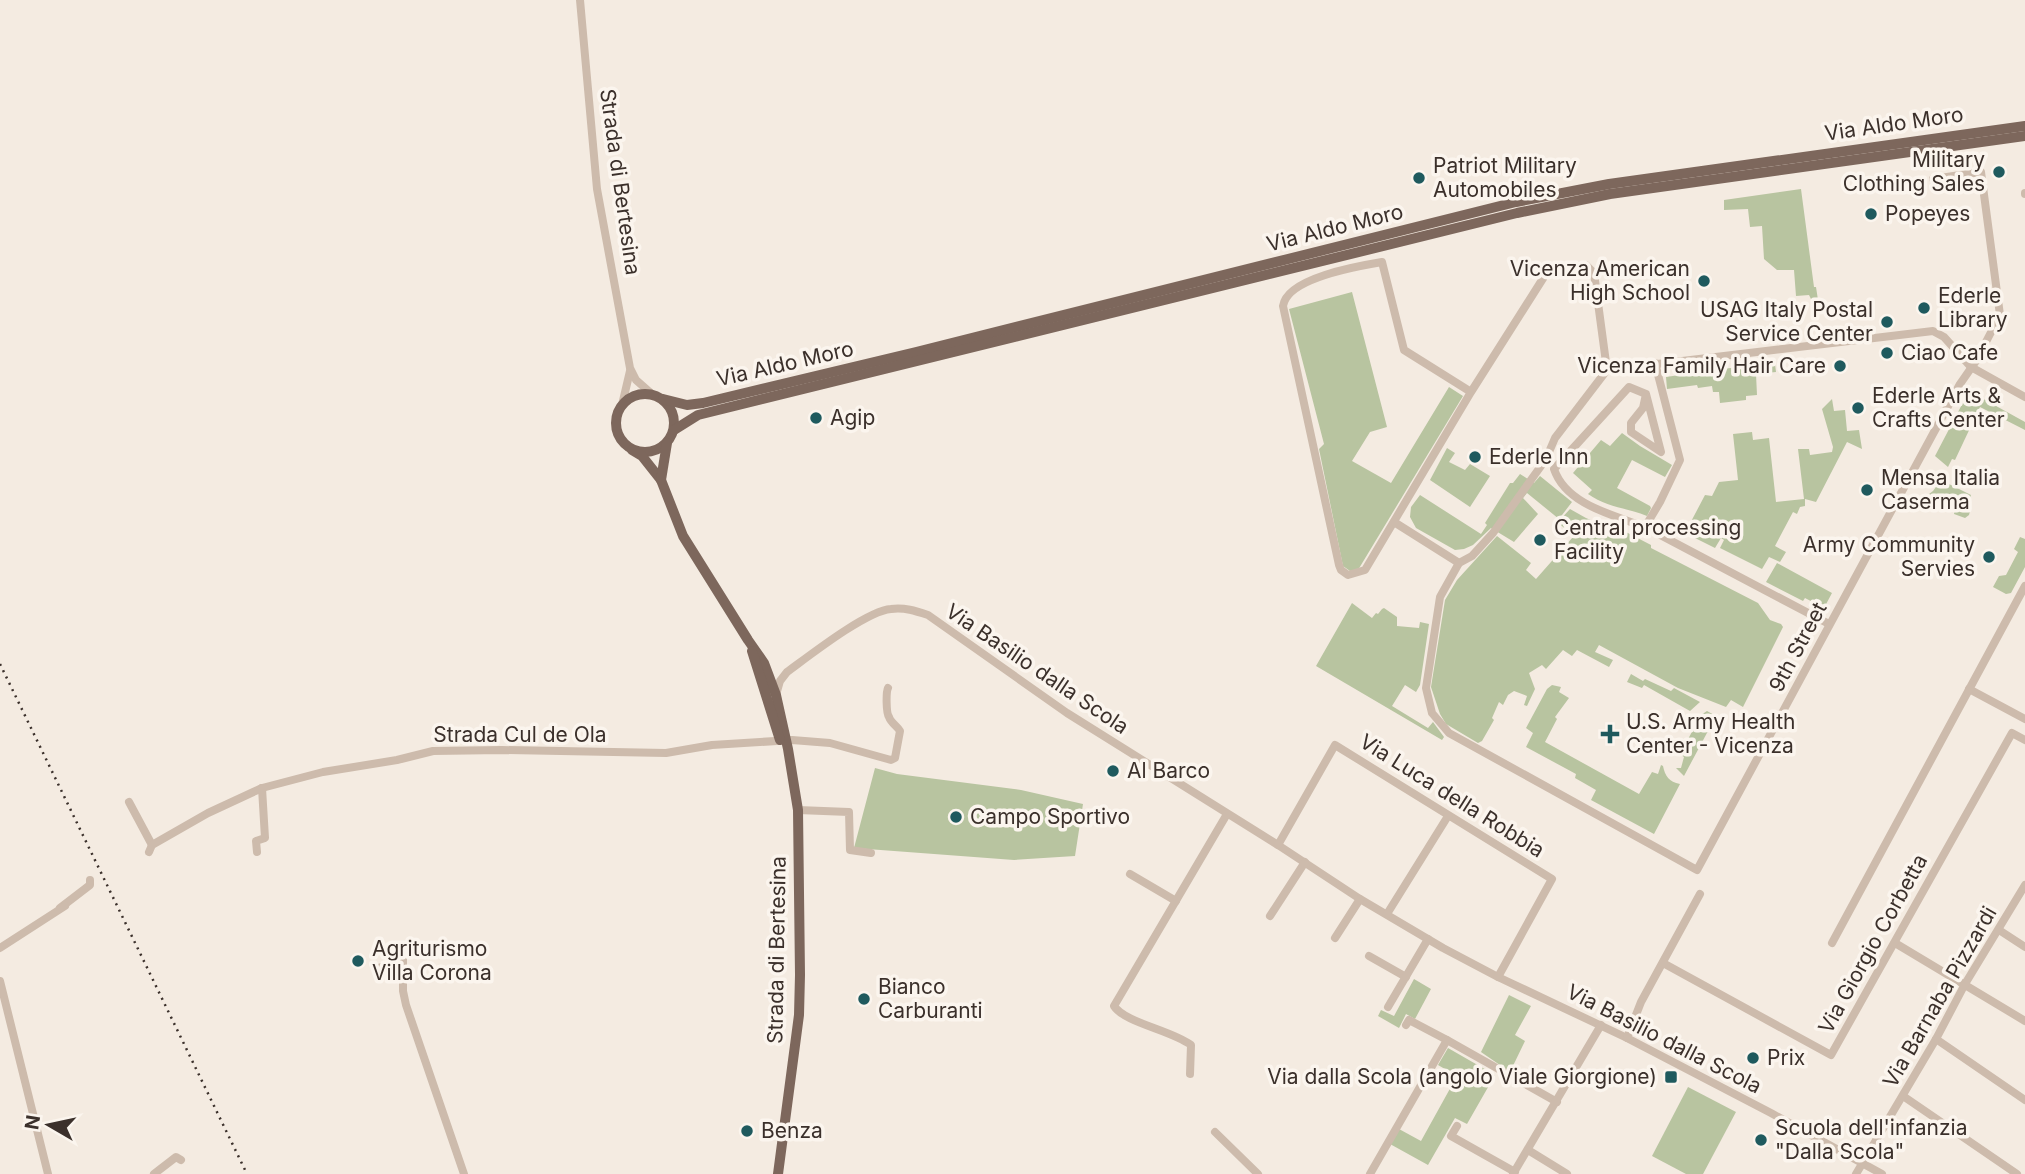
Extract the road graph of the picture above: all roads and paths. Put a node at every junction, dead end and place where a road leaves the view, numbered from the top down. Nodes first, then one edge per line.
1 (580, 0) edge
2 (2025, 126) edge
3 (2025, 136) edge
4 (1933, 179) dead end
5 (1655, 363) junction
6 (1971, 367) junction
7 (630, 368) junction
8 (1607, 370) junction
9 (1471, 392) junction
10 (1646, 394) junction
11 (658, 397) junction
12 (2025, 397) edge
13 (622, 405) junction
14 (674, 430) junction
15 (667, 443) junction
16 (632, 450) junction
17 (1546, 460) junction
18 (1555, 469) junction
19 (662, 480) junction
20 (1394, 522) junction
21 (1645, 527) junction
22 (1459, 563) junction
23 (2025, 586) edge
24 (1829, 624) junction
25 (748, 640) junction
26 (756, 661) junction
27 (767, 669) junction
28 (788, 672) junction
29 (776, 682) junction
30 (888, 688) dead end
31 (1969, 689) junction
32 (2025, 719) edge
33 (783, 740) junction
34 (2025, 740) edge
35 (262, 788) junction
36 (129, 802) dead end
37 (203, 804) dead end
38 (798, 810) junction
39 (208, 813) junction
40 (1227, 814) junction
41 (1448, 816) junction
42 (1278, 845) junction
43 (257, 852) dead end
44 (872, 853) dead end
45 (1305, 862) junction
46 (1130, 874) dead end
47 (90, 880) dead end
48 (2025, 885) edge
49 (1700, 894) dead end
50 (1360, 899) junction
51 (1176, 901) junction
52 (1387, 914) junction
53 (1270, 916) dead end
54 (1999, 930) junction
55 (1335, 938) dead end
56 (1428, 939) junction
57 (1832, 943) dead end
58 (1895, 943) junction
59 (2025, 947) edge
60 (0, 948) edge
61 (1369, 956) dead end
62 (1663, 963) junction
63 (376, 969) dead end
64 (1498, 976) junction
65 (1406, 977) junction
66 (0, 981) edge
67 (1965, 984) junction
68 (1388, 1007) dead end
69 (2025, 1021) edge
70 (1406, 1025) dead end
71 (1601, 1025) junction
72 (1627, 1038) junction
73 (1936, 1039) junction
74 (1447, 1040) junction
75 (1190, 1074) dead end
76 (1903, 1096) junction
77 (2025, 1100) edge
78 (1557, 1102) junction
79 (1457, 1126) dead end
80 (1214, 1132) dead end
81 (1528, 1150) junction
82 (181, 1160) dead end
83 (1863, 1162) junction
84 (1514, 1173) edge
85 (48, 1174) edge
86 (154, 1174) edge
87 (464, 1174) edge
88 (778, 1174) edge
89 (1258, 1174) edge
90 (1370, 1174) edge
91 (1567, 1174) edge
92 (1856, 1174) edge
93 (1882, 1174) edge
94 (2017, 1174) edge

1 - 7 street, Strada di Bertesina
2 - 11 main road, Via Aldo Moro
3 - 14 main road, Via Aldo Moro
4 - 6 street, 9th Street
5 - 6 street
5 - 8 street
5 - 21 street
6 - 12 street
6 - 24 street, 9th Street
7 - 11 street, Strada di Bertesina
7 - 13 street, Strada di Bertesina
8 - 9 street
8 - 17 street
9 - 20 street
9 - 20 street
10 - 10 street
10 - 18 street
11 - 13 main road
11 - 14 main road, Strada di Bertesina
13 - 16 main road, Strada di Bertesina
14 - 15 main road, Strada di Bertesina
15 - 16 main road
15 - 19 main road, Strada di Bertesina
16 - 19 main road, Strada di Bertesina
17 - 18 street
17 - 22 street
18 - 21 street
19 - 25 main road, Strada di Bertesina
20 - 22 street
21 - 24 street
22 - 24 street, 9th Street
23 - 31 street
25 - 26 main road, Strada di Bertesina
25 - 27 main road, Strada di Bertesina
26 - 29 street
26 - 33 main road, Strada di Bertesina
27 - 28 street
27 - 29 main road, Strada di Bertesina
28 - 29 street, Via Basilio dalla Scola
28 - 40 street, Via Basilio dalla Scola
29 - 33 main road, Strada di Bertesina
30 - 33 street
31 - 32 street
31 - 57 street
33 - 35 street, Strada Cul de Ola
33 - 38 main road, Strada di Bertesina
34 - 58 street, Via Giorgio Corbetta
35 - 39 street, Strada Cul de Ola
35 - 43 street
36 - 39 street, Strada Cul de Ola
37 - 39 street
38 - 44 street
38 - 88 main road, Strada di Bertesina
40 - 42 street, Via Basilio dalla Scola
40 - 51 street
41 - 42 street, Via Luca della Robbia
41 - 52 street
41 - 64 street, Via Luca della Robbia
42 - 45 street, Via Basilio dalla Scola
45 - 50 street, Via Basilio dalla Scola
45 - 53 street
46 - 51 street
47 - 60 street
48 - 54 street, Via Barnaba Pizzardi
49 - 62 street
50 - 52 street, Via Basilio dalla Scola
50 - 55 street
51 - 75 street
52 - 56 street, Via Basilio dalla Scola
54 - 59 street
54 - 67 street, Via Barnaba Pizzardi
56 - 64 street, Via Basilio dalla Scola
56 - 65 street
58 - 62 street, Via Giorgio Corbetta
58 - 67 street
61 - 65 street
62 - 72 street
63 - 87 street
64 - 71 street, Via Basilio dalla Scola
65 - 68 street
66 - 85 street
67 - 69 street
67 - 73 street, Via Barnaba Pizzardi
70 - 74 street
71 - 72 street, Via Basilio dalla Scola
71 - 78 street
72 - 83 street, Via Basilio dalla Scola
73 - 76 street, Via Barnaba Pizzardi
73 - 77 street
74 - 78 street
74 - 90 street
76 - 83 street, Via Barnaba Pizzardi
76 - 94 street
78 - 81 street
79 - 84 street
80 - 89 street
81 - 84 street
81 - 91 street
82 - 86 street
83 - 92 street, Via Barnaba Pizzardi
83 - 93 street, Via Basilio dalla Scola

